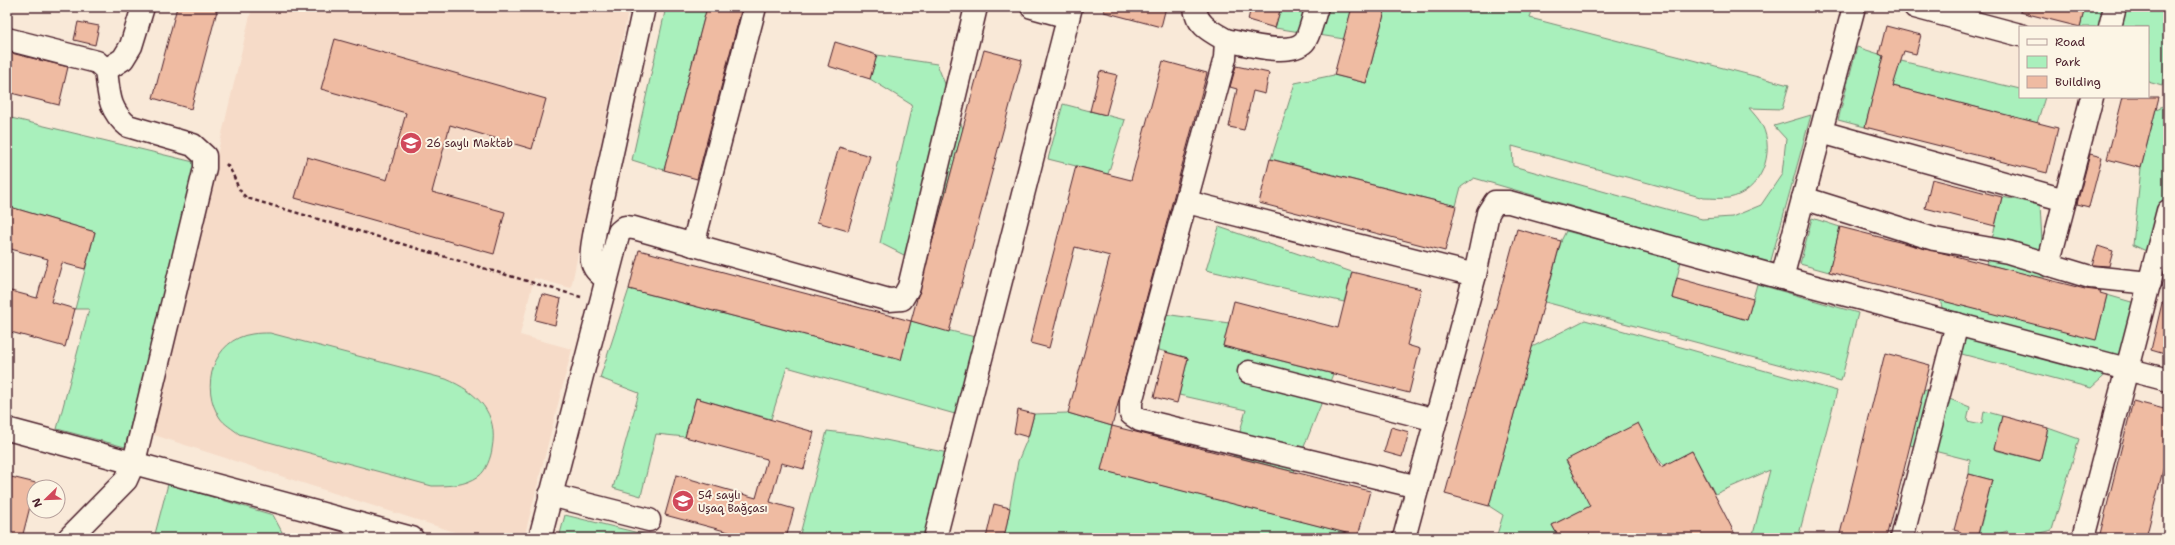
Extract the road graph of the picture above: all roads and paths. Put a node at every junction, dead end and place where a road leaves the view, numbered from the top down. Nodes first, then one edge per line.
1 (143, 7) edge
2 (644, 7) edge
3 (756, 7) edge
4 (976, 7) edge
5 (1032, 7) edge
6 (1195, 7) edge
7 (1316, 7) edge
8 (1854, 7) edge
9 (1915, 7) edge
10 (2114, 7) edge
11 (1069, 12) edge
12 (2110, 26) edge
13 (2019, 35) edge
14 (7, 39) edge
15 (1226, 40) junction
16 (106, 70) junction
17 (2092, 98) edge
18 (1821, 132) junction
19 (205, 156) junction
20 (1803, 198) junction
21 (2065, 200) junction
22 (1187, 202) junction
23 (2168, 210) edge
24 (693, 245) junction
25 (2048, 265) junction
26 (1475, 275) junction
27 (606, 278) junction
28 (1782, 278) junction
29 (2150, 283) junction
30 (600, 303) junction
31 (1957, 324) junction
32 (2128, 369) junction
33 (1250, 372) dead end
34 (2168, 380) edge
35 (1436, 420) junction
36 (7, 429) edge
37 (134, 462) junction
38 (1418, 487) junction
39 (550, 495) junction
40 (649, 520) dead end
41 (69, 538) edge
42 (412, 538) edge
43 (540, 538) edge
44 (935, 538) edge
45 (1404, 538) edge
46 (1902, 538) edge
47 (2083, 538) edge

1 - 16 street
2 - 27 street
3 - 24 street
4 - 24 street
5 - 11 street
6 - 15 street
7 - 15 street
8 - 18 street
9 - 13 street
10 - 12 street
11 - 44 street
14 - 16 street
15 - 22 street
16 - 19 street
17 - 21 street
18 - 20 street
18 - 21 street
19 - 30 path
19 - 37 street
20 - 25 street
20 - 28 street
21 - 25 street
22 - 26 street
22 - 38 street
23 - 29 street
24 - 27 street
25 - 29 street
26 - 28 street
26 - 35 street
27 - 30 street
28 - 31 street
29 - 32 street
30 - 39 street
31 - 32 street
31 - 46 street
32 - 34 street
32 - 47 street
33 - 35 street
35 - 38 street
36 - 37 street
37 - 41 street
37 - 42 street
38 - 45 street
39 - 40 street
39 - 43 street

